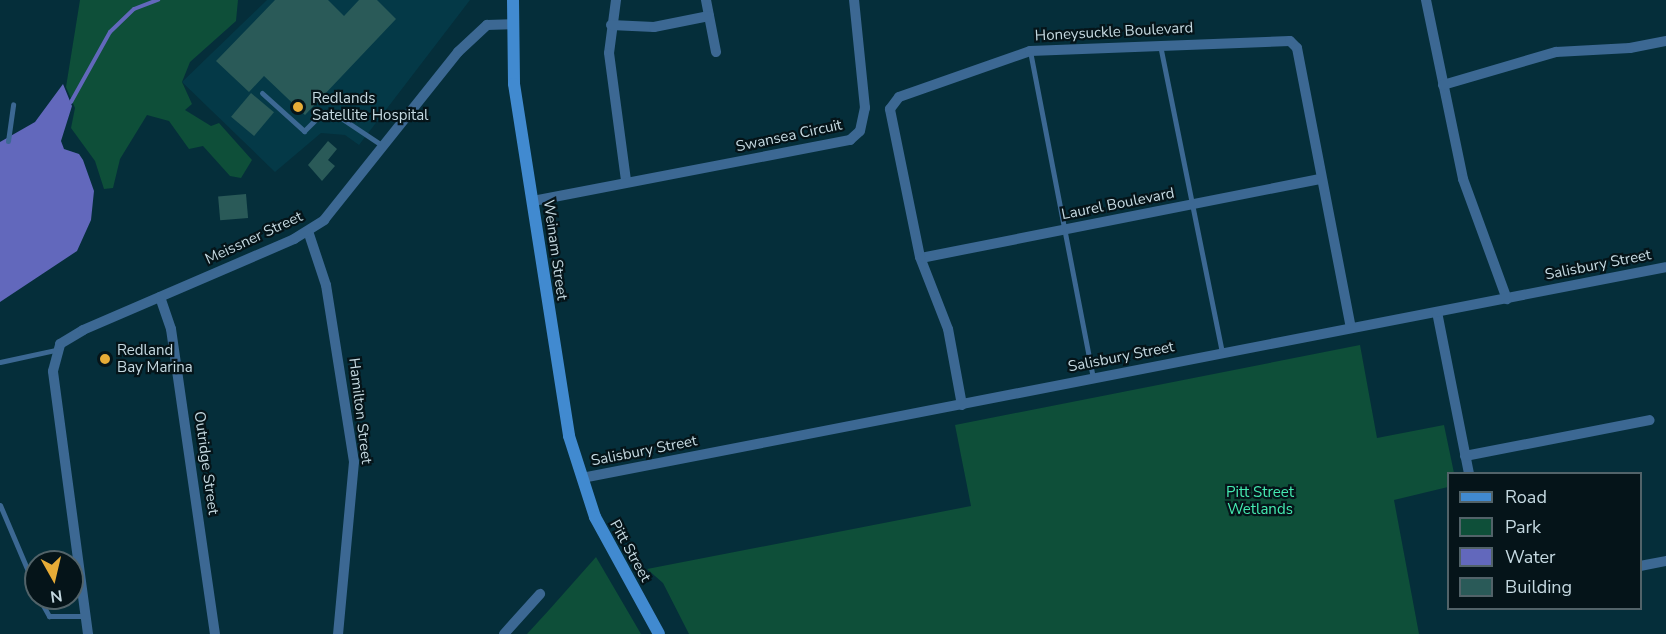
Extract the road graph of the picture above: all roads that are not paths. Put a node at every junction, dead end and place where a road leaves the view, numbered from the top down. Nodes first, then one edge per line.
1 (513, 0) edge
2 (616, 0) edge
3 (706, 0) edge
4 (854, 0) edge
5 (1426, 0) edge
6 (709, 16) junction
7 (511, 24) junction
8 (611, 25) junction
9 (1666, 41) edge
10 (1160, 43) junction
11 (1030, 51) junction
12 (716, 52) dead end
13 (1443, 85) junction
14 (262, 93) dead end
15 (13, 104) dead end
16 (8, 141) dead end
17 (383, 146) junction
18 (1321, 179) junction
19 (626, 182) junction
20 (533, 201) junction
21 (1192, 204) junction
22 (1065, 230) junction
23 (308, 231) junction
24 (921, 258) junction
25 (1666, 267) edge
26 (160, 297) junction
27 (1507, 299) junction
28 (1437, 312) junction
29 (1351, 328) junction
30 (55, 350) junction
31 (1222, 353) junction
32 (0, 362) edge
33 (1093, 378) junction
34 (963, 405) junction
35 (1650, 420) dead end
36 (1465, 456) junction
37 (1469, 472) edge
38 (582, 478) junction
39 (0, 505) edge
40 (1666, 561) edge
41 (24, 562) edge
42 (1642, 566) edge
43 (540, 594) dead end
44 (46, 610) edge
45 (86, 616) junction
46 (88, 634) edge
47 (215, 634) edge
48 (338, 634) edge
49 (504, 634) edge
50 (659, 634) edge

1 - 7 street
2 - 8 street
3 - 6 street
4 - 19 street, Swansea Circuit
5 - 13 street
6 - 8 street
6 - 12 street
7 - 17 street, Meissner Street
7 - 20 street, Weinam Street
8 - 19 street
9 - 13 street
10 - 11 street, Honeysuckle Boulevard
10 - 18 street, Honeysuckle Boulevard
10 - 21 lane
11 - 22 lane
11 - 24 street, Honeysuckle Boulevard
13 - 27 street
14 - 17 lane
15 - 16 lane
17 - 23 street, Meissner Street
18 - 21 street, Laurel Boulevard
18 - 29 street, Honeysuckle Boulevard
19 - 20 street, Swansea Circuit
20 - 38 street, Weinam Street
21 - 22 street, Laurel Boulevard
21 - 31 lane
22 - 24 street, Laurel Boulevard
22 - 33 lane
23 - 26 street, Meissner Street
23 - 48 street, Hamilton Street
24 - 34 street, Honeysuckle Boulevard
25 - 27 street, Salisbury Street
26 - 30 street, Meissner Street
26 - 47 street, Outridge Street
27 - 28 street, Salisbury Street
28 - 29 street, Salisbury Street
28 - 36 street
29 - 31 street, Salisbury Street
30 - 32 lane
30 - 45 street
31 - 33 street, Salisbury Street
33 - 34 street, Salisbury Street
34 - 38 street, Salisbury Street
35 - 36 street
36 - 37 street
38 - 50 street, Pitt Street
39 - 41 lane
40 - 42 street
43 - 49 street
44 - 45 lane
45 - 46 street

